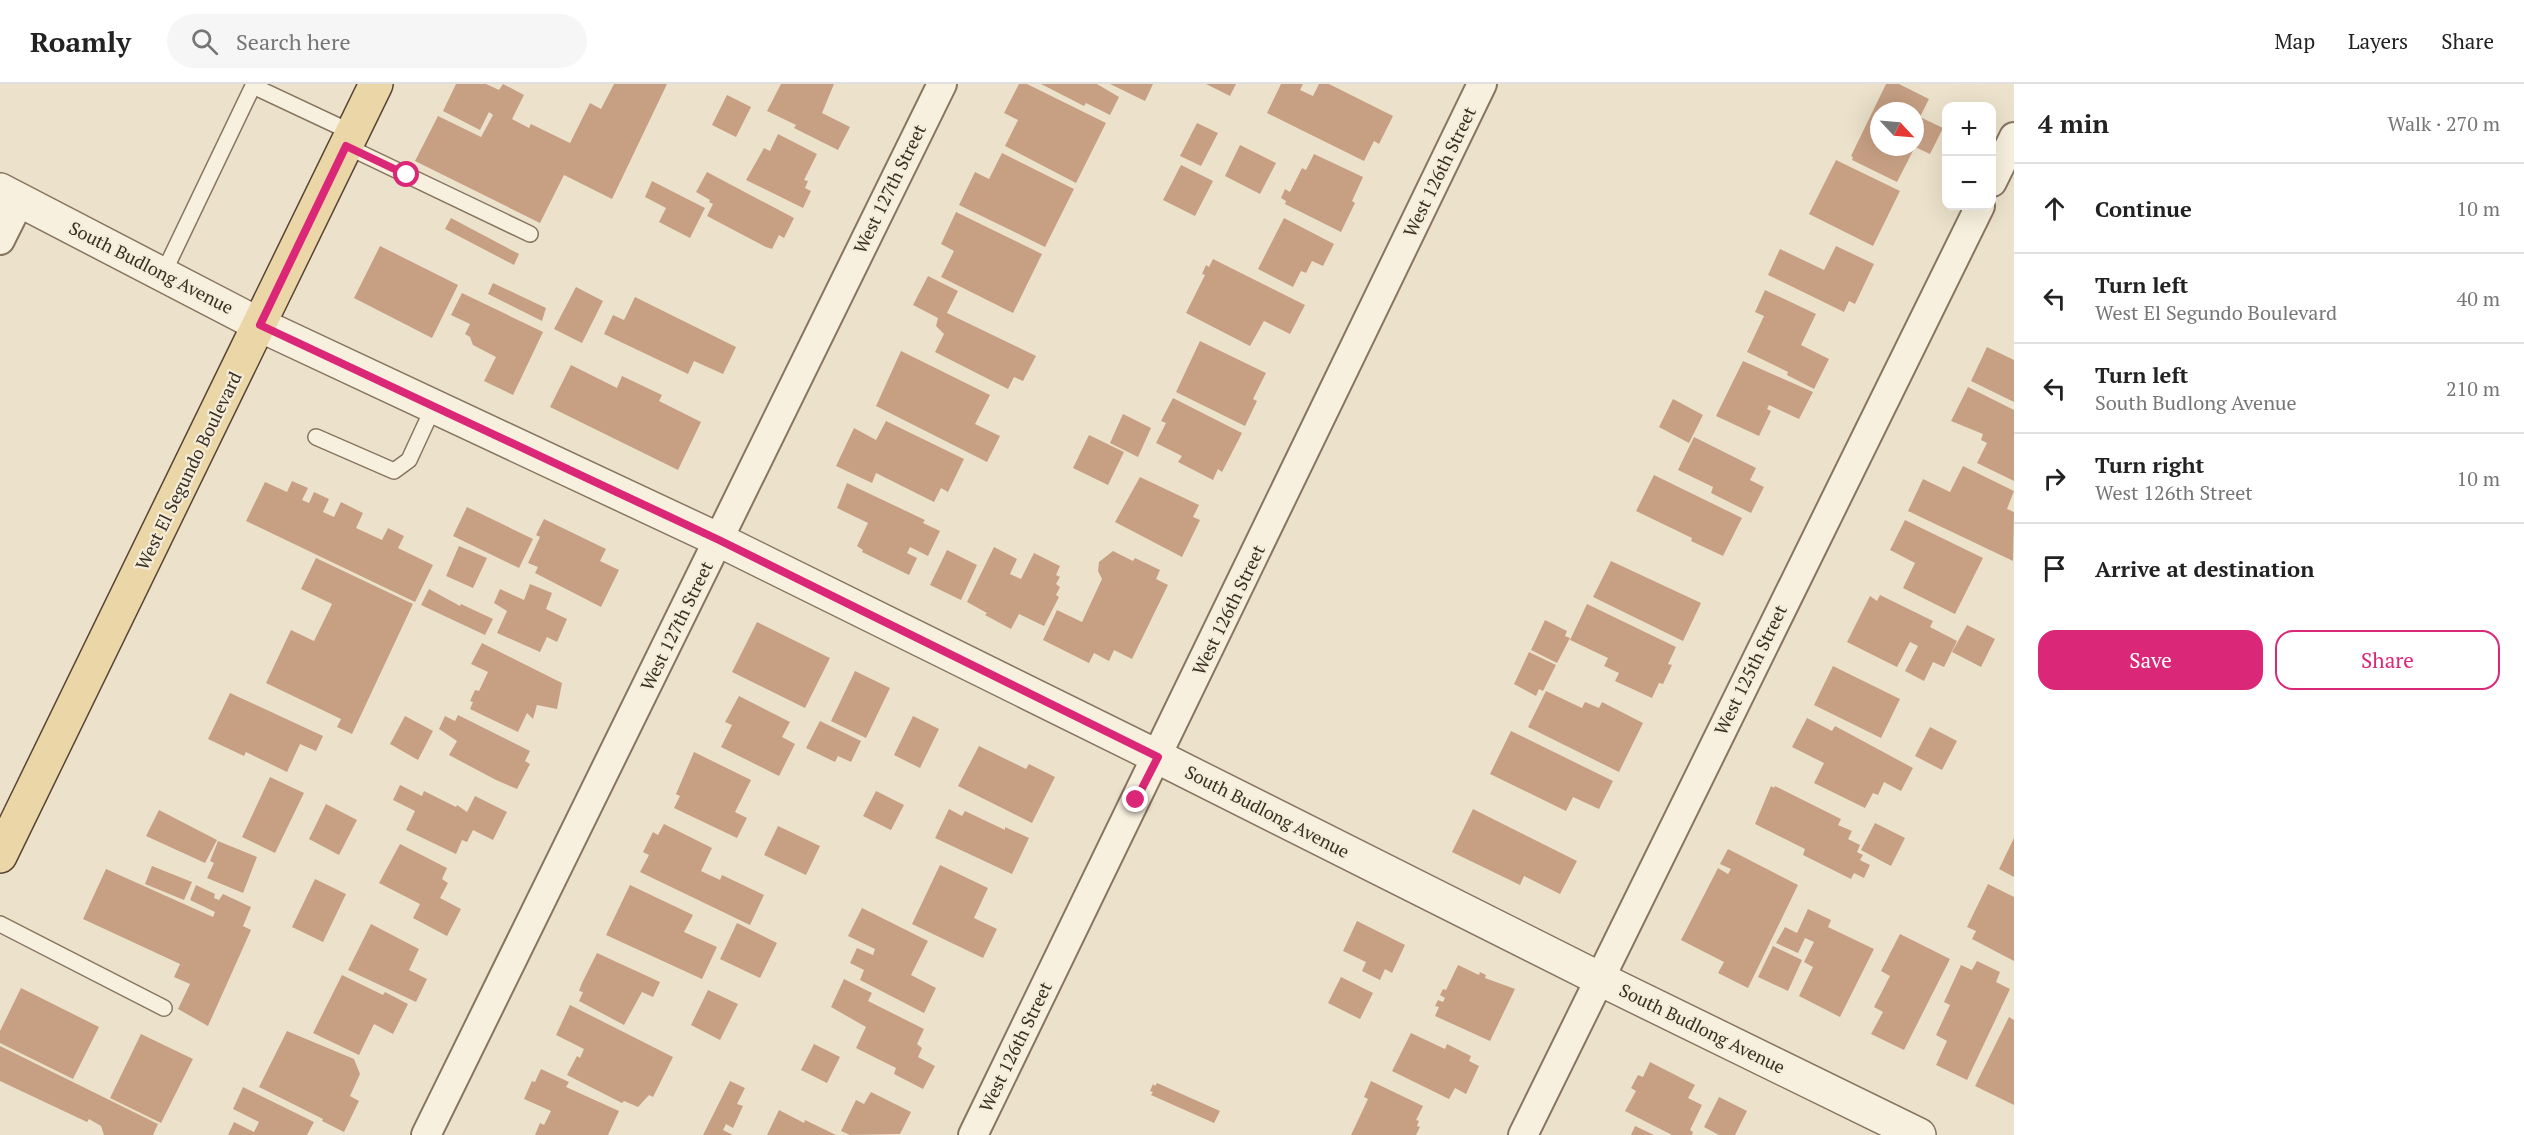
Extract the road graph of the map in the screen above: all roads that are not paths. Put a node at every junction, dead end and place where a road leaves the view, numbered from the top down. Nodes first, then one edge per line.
1 (376, 84) edge
2 (942, 84) edge
3 (1482, 84) edge
4 (2014, 137) edge
5 (349, 140) junction
6 (1996, 174) edge
7 (10, 195) edge
8 (1978, 210) edge
9 (530, 234) dead end
10 (0, 240) edge
11 (163, 274) junction
12 (260, 325) junction
13 (433, 408) junction
14 (316, 437) dead end
15 (719, 540) junction
16 (1158, 757) junction
17 (0, 856) edge
18 (0, 924) edge
19 (1600, 979) junction
20 (164, 1008) dead end
21 (426, 1135) edge
22 (973, 1135) edge
23 (1523, 1135) edge
24 (1919, 1135) edge

1 - 5 main road, West El Segundo Boulevard
2 - 15 street, West 127th Street
3 - 16 street, West 126th Street
4 - 6 street
5 - 9 lane
5 - 11 lane
5 - 12 main road, West El Segundo Boulevard
7 - 10 street
7 - 11 street, South Budlong Avenue
8 - 19 street, West 125th Street
11 - 12 street, South Budlong Avenue
12 - 13 street, South Budlong Avenue
12 - 17 main road, West El Segundo Boulevard
13 - 14 lane
13 - 15 street, South Budlong Avenue
15 - 16 street, South Budlong Avenue
15 - 21 street, West 127th Street
16 - 19 street, South Budlong Avenue
16 - 22 street, West 126th Street
18 - 20 lane
19 - 23 street, West 125th Street
19 - 24 street, South Budlong Avenue

